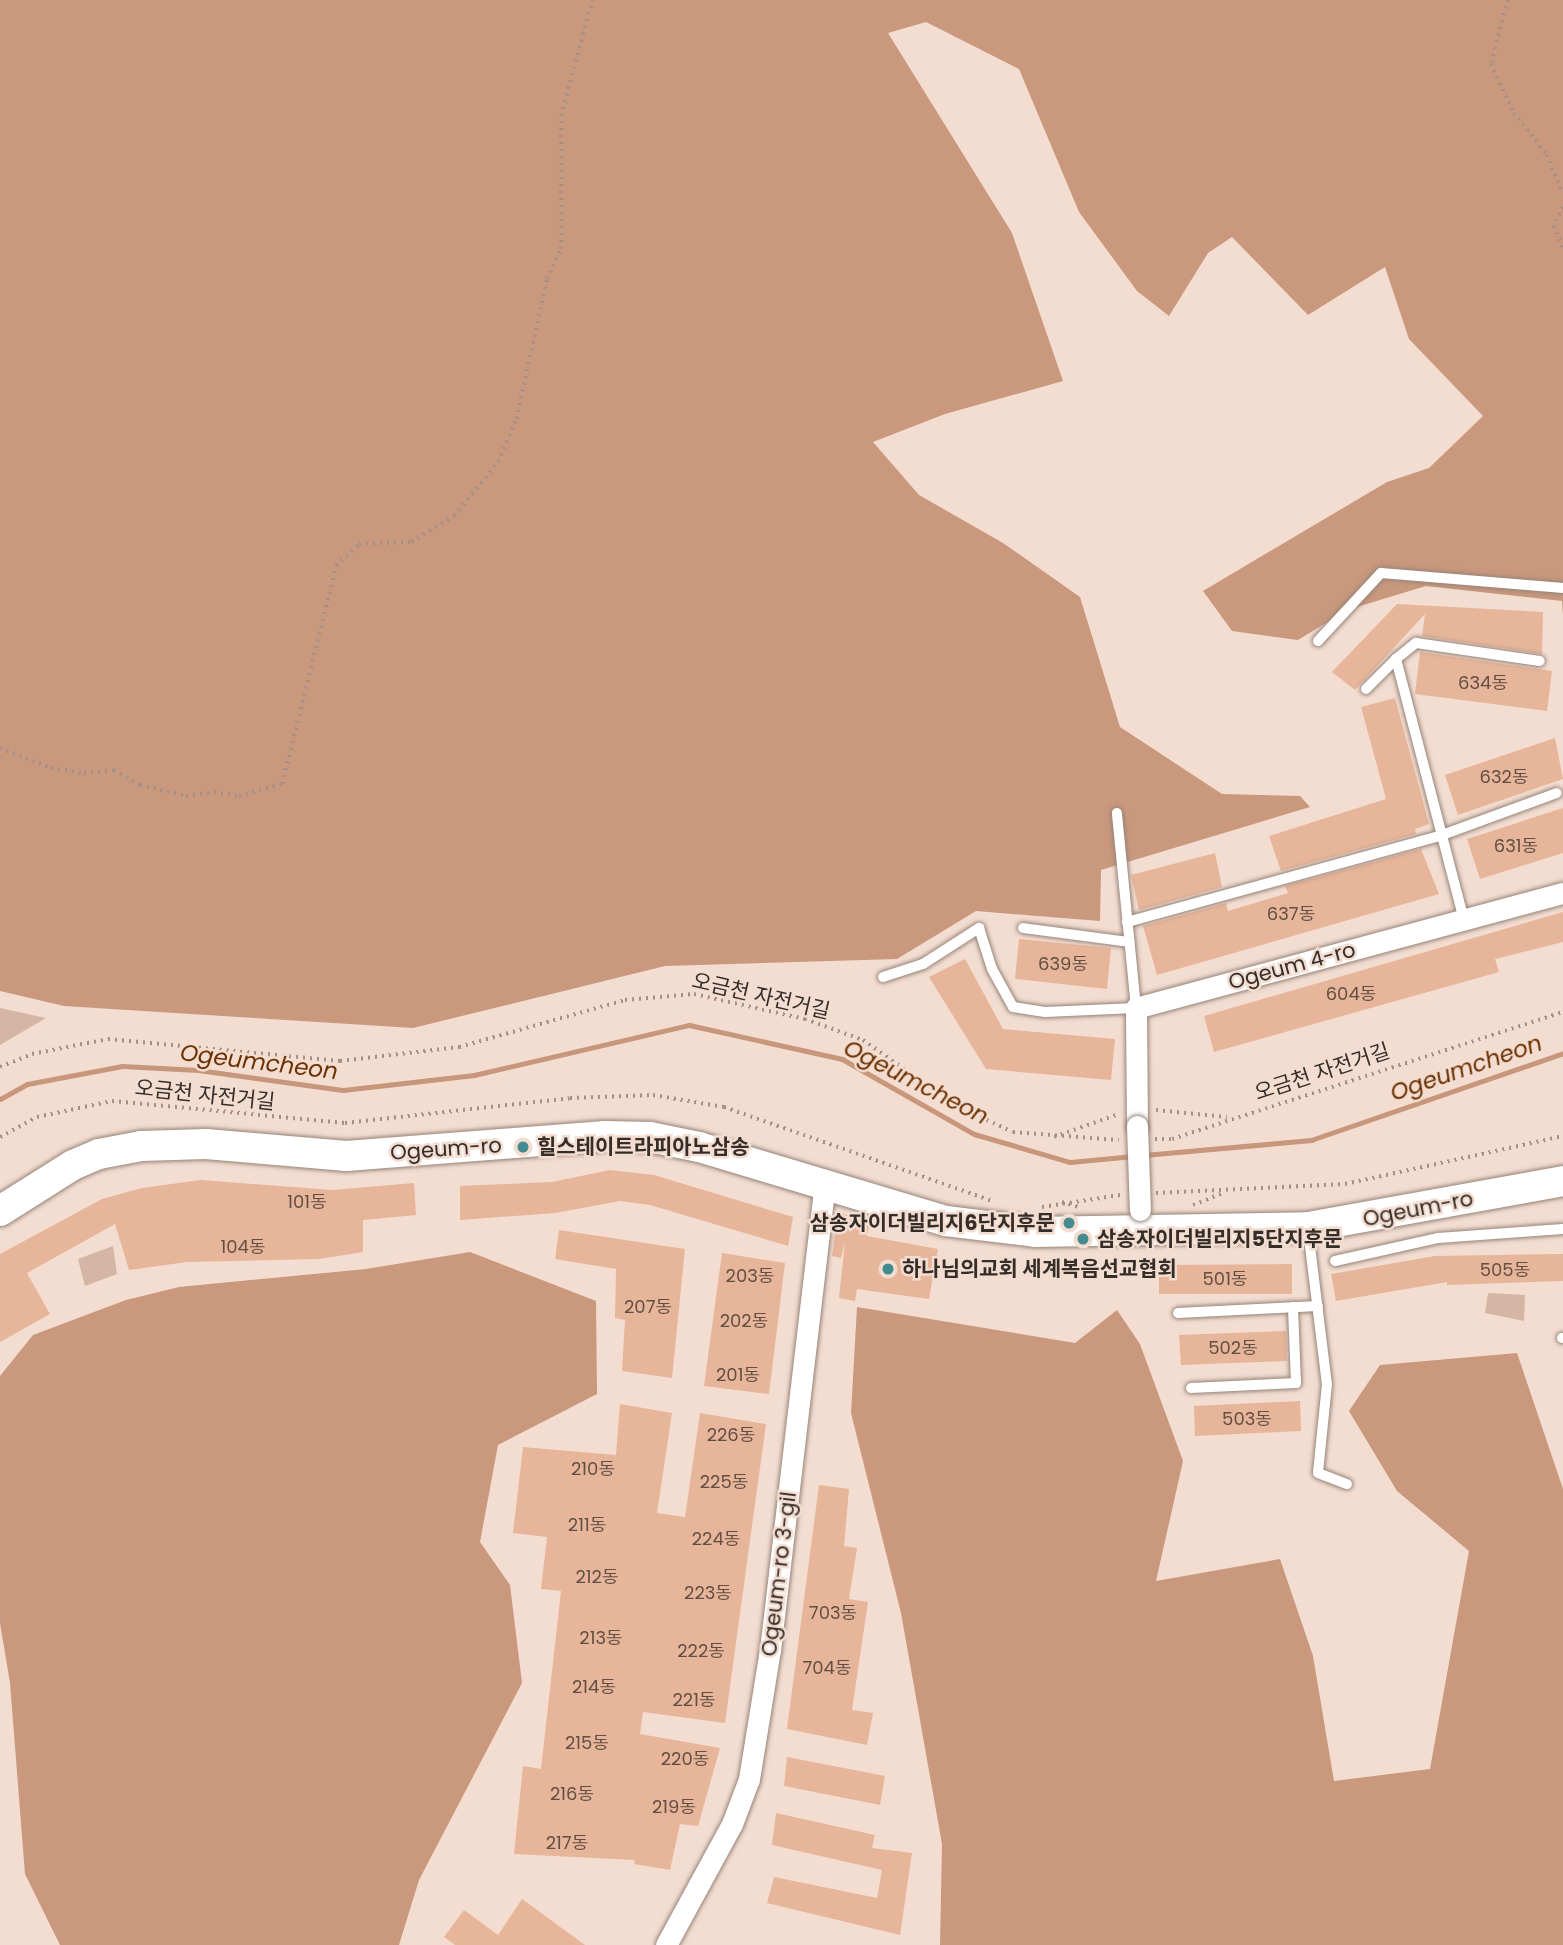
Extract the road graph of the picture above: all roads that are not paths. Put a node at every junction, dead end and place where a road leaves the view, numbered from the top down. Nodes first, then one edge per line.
1 (1563, 588) edge
2 (1318, 641) dead end
3 (1396, 659) junction
4 (1540, 661) dead end
5 (1366, 689) dead end
6 (1557, 793) dead end
7 (1116, 813) dead end
8 (1442, 835) junction
9 (1563, 893) edge
10 (1464, 920) junction
11 (1127, 922) junction
12 (1023, 928) dead end
13 (1129, 942) junction
14 (883, 977) dead end
15 (1136, 1008) junction
16 (1563, 1181) edge
17 (825, 1184) junction
18 (1139, 1208) junction
19 (0, 1211) edge
20 (1308, 1227) junction
21 (1563, 1229) edge
22 (1335, 1261) dead end
23 (1318, 1306) junction
24 (1293, 1307) junction
25 (1178, 1313) dead end
26 (1191, 1388) dead end
27 (1348, 1484) dead end
28 (666, 1945) edge

1 - 2 lane
3 - 4 lane
3 - 5 lane
3 - 8 lane
6 - 8 lane
7 - 11 lane
8 - 10 lane
8 - 11 lane
9 - 10 street, Ogeum 4-ro
10 - 15 street, Ogeum 4-ro
11 - 13 lane
12 - 13 lane
13 - 15 lane
14 - 15 lane
15 - 18 street, bridge
16 - 20 street, Ogeum-ro
17 - 18 street, Ogeum-ro
17 - 19 street, Ogeum-ro
17 - 28 street, Ogeum-ro 3-gil
18 - 20 street, Ogeum-ro
20 - 23 lane
21 - 22 lane
23 - 24 lane
23 - 27 lane
24 - 25 lane
24 - 26 lane

